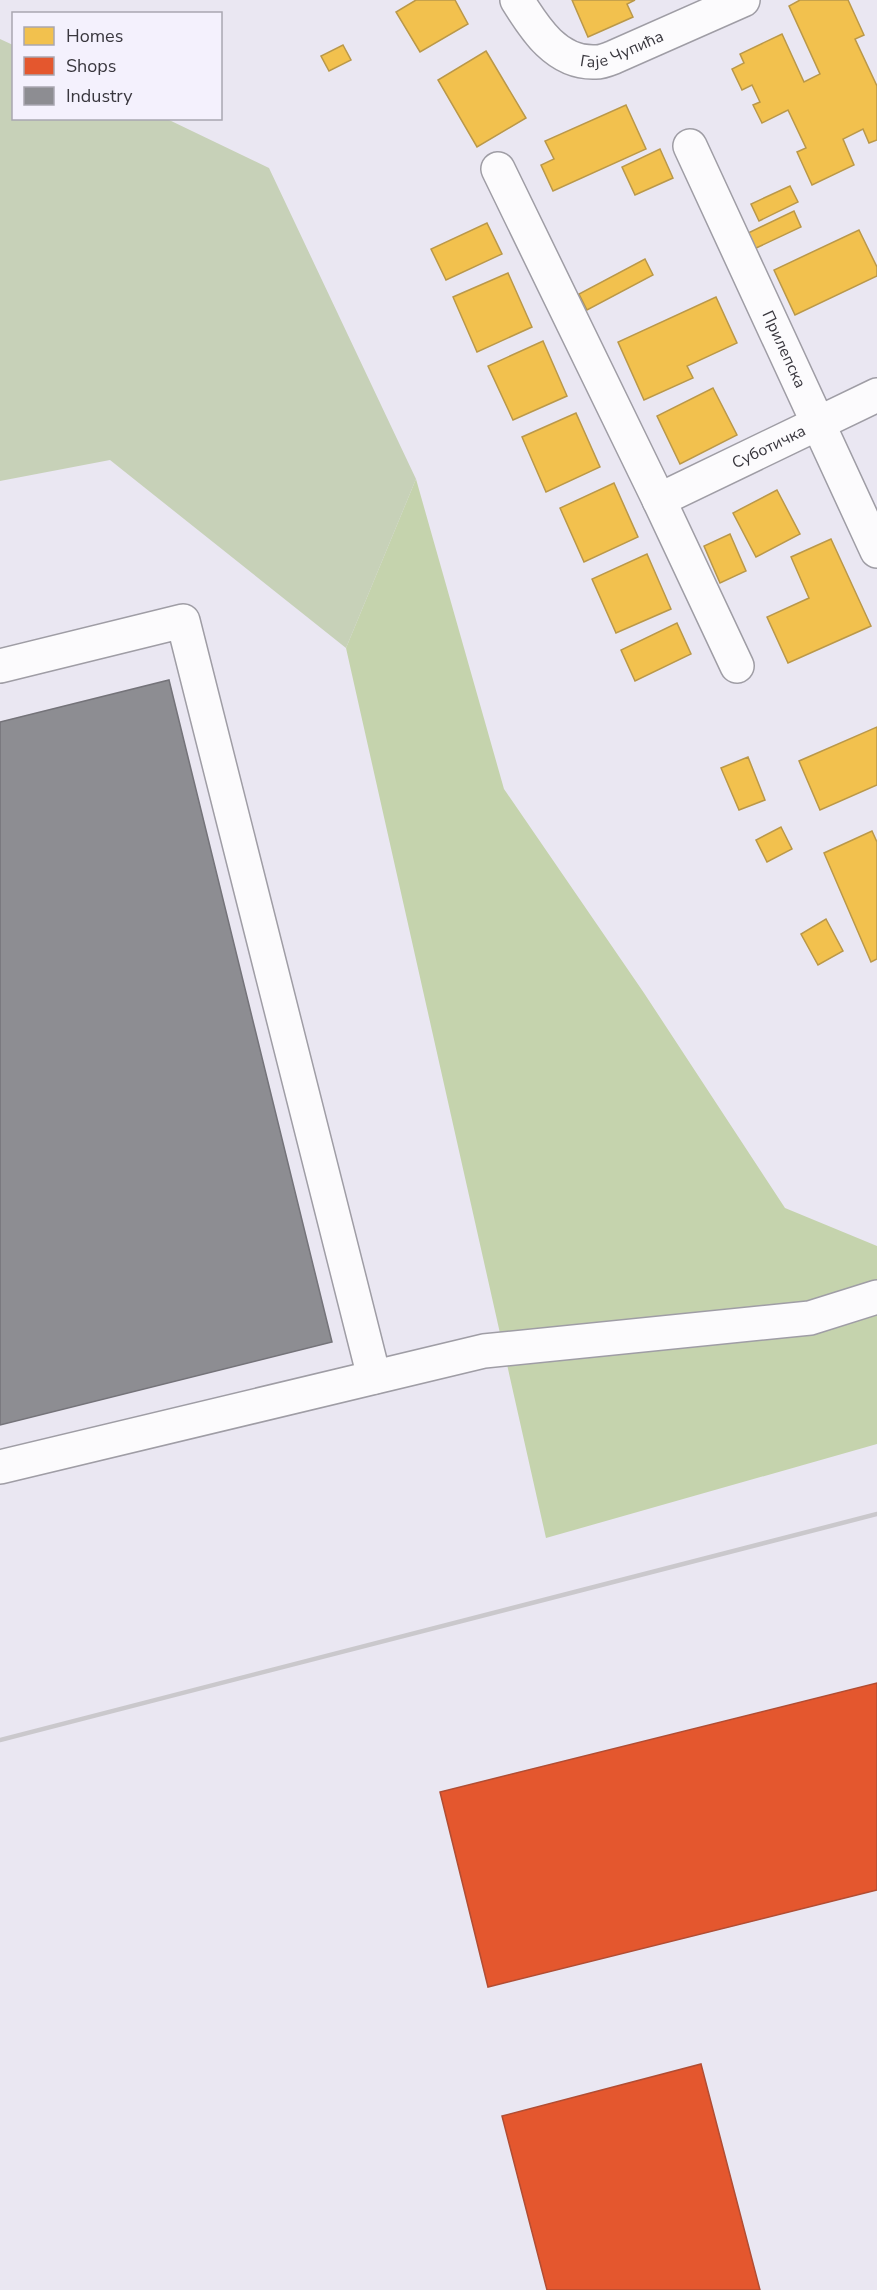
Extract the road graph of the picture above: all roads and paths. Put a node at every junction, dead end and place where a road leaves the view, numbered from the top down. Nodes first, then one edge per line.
1 (518, 0) edge
2 (743, 0) edge
3 (690, 146) dead end
4 (498, 169) dead end
5 (877, 395) edge
6 (820, 424) junction
7 (660, 500) junction
8 (877, 551) edge
9 (0, 666) edge
10 (736, 666) dead end
11 (877, 1297) edge
12 (374, 1377) junction
13 (0, 1467) edge

1 - 2 street, Гаје Чупића
3 - 6 street, Прилепска
4 - 7 street
5 - 6 street, Суботичка
6 - 7 street, Суботичка
6 - 8 street, Прилепска
7 - 10 street
9 - 12 street
11 - 12 street
12 - 13 street

